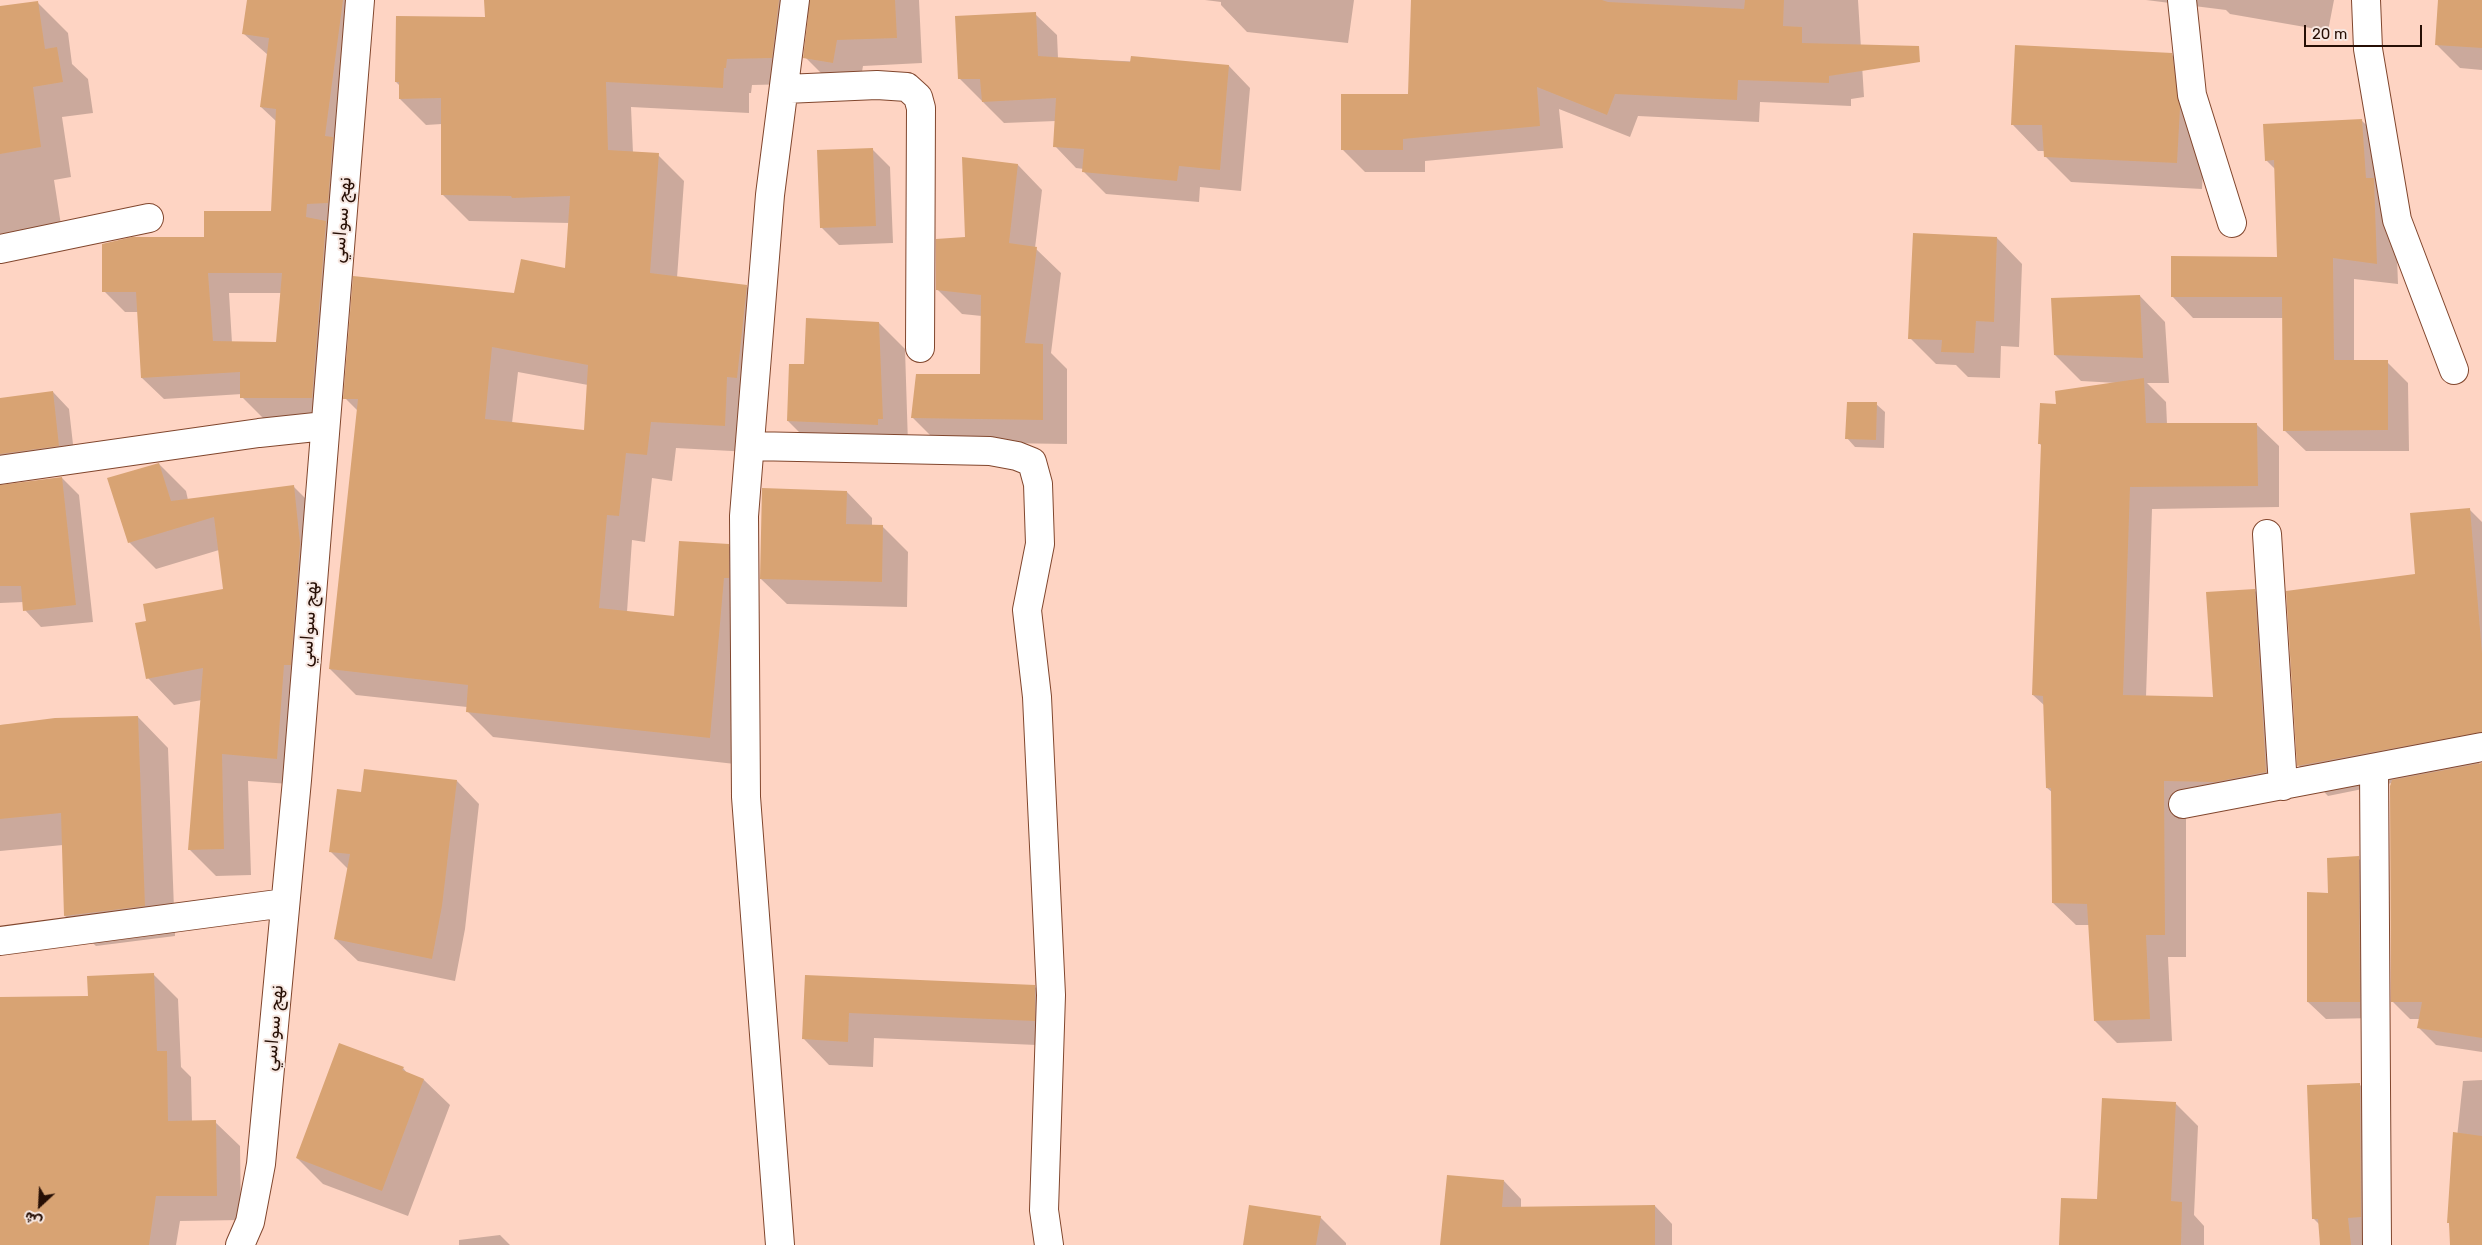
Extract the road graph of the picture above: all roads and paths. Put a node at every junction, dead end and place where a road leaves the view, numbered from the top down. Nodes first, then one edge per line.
1 (360, 0) edge
2 (795, 0) edge
3 (2182, 0) edge
4 (2366, 0) edge
5 (785, 88) junction
6 (149, 218) dead end
7 (2232, 223) dead end
8 (0, 249) edge
9 (920, 348) dead end
10 (2454, 370) dead end
11 (325, 426) junction
12 (750, 446) junction
13 (0, 470) edge
14 (2267, 534) dead end
15 (2482, 747) edge
16 (2374, 768) junction
17 (2283, 786) junction
18 (2183, 804) dead end
19 (286, 903) junction
20 (0, 941) edge
21 (240, 1245) edge
22 (780, 1245) edge
23 (1049, 1245) edge
24 (2377, 1245) edge

1 - 11 street, نهج سواسي
2 - 5 street
3 - 7 street
4 - 10 street
5 - 9 street
5 - 12 street
6 - 8 street
11 - 13 street
11 - 19 street, نهج سواسي
12 - 22 street
12 - 23 street
14 - 17 street
15 - 16 street
16 - 17 street
16 - 24 street
17 - 18 street
19 - 20 street
19 - 21 street, نهج سواسي

